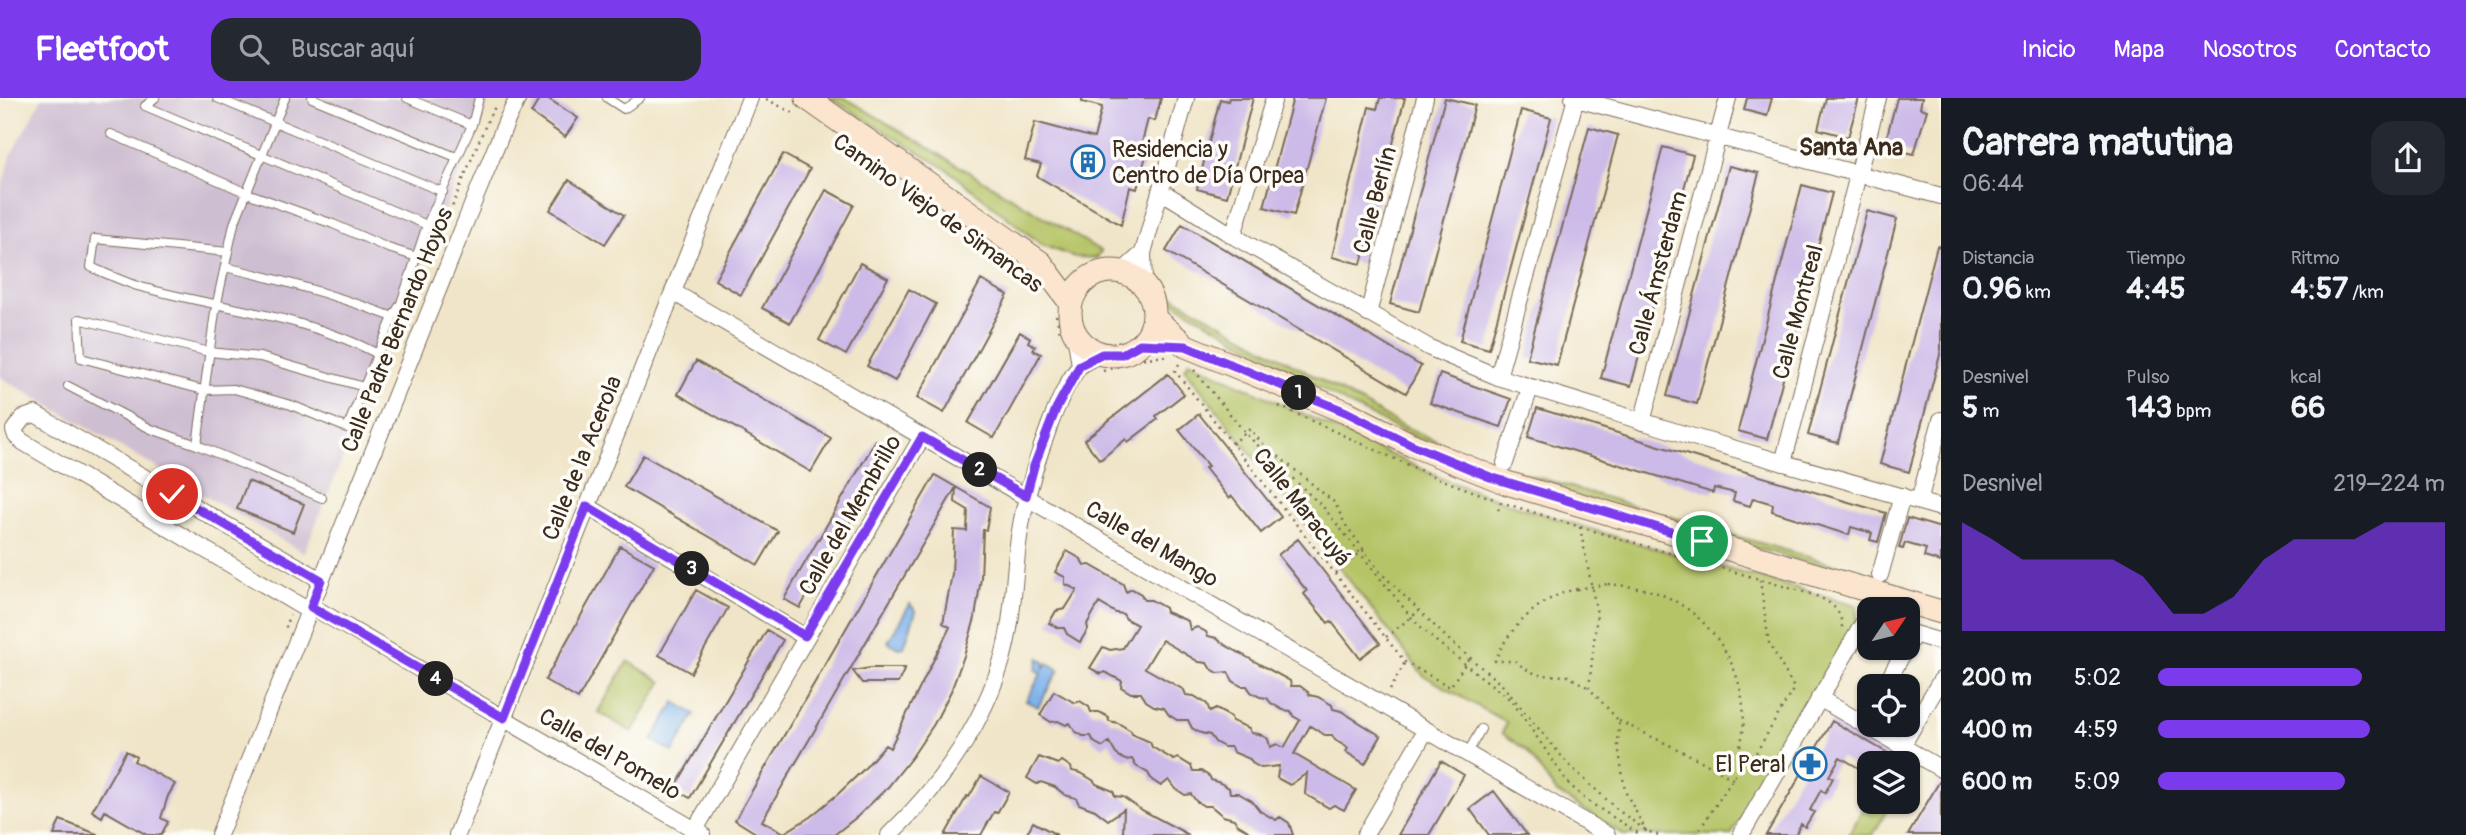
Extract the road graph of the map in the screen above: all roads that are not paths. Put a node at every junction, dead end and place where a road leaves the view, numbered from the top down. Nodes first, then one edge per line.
1 (155, 98) edge
2 (217, 98) edge
3 (285, 98) edge
4 (312, 98) edge
5 (407, 98) edge
6 (479, 98) edge
7 (607, 98) edge
8 (640, 98) edge
9 (1186, 98) edge
10 (1274, 98) edge
11 (1425, 98) edge
12 (1575, 98) edge
13 (1728, 98) edge
14 (1878, 98) edge
15 (516, 99) edge
16 (745, 100) edge
17 (617, 101) edge
18 (802, 106) edge
19 (276, 122) junction
20 (471, 125) junction
21 (111, 134) dead end
22 (1717, 136) junction
23 (261, 155) junction
24 (456, 157) junction
25 (1858, 174) junction
26 (443, 192) junction
27 (247, 193) junction
28 (1169, 196) dead end
29 (1941, 196) edge
30 (427, 225) junction
31 (1233, 236) junction
32 (228, 252) junction
33 (1143, 253) junction
34 (417, 257) junction
35 (1041, 263) junction
36 (225, 267) junction
37 (1122, 272) junction
38 (1090, 276) junction
39 (1144, 285) junction
40 (673, 292) junction
41 (217, 304) junction
42 (1061, 304) junction
43 (1368, 314) junction
44 (393, 317) junction
45 (1154, 318) junction
46 (1068, 335) junction
47 (1140, 344) junction
48 (209, 352) junction
49 (378, 354) junction
50 (1182, 356) junction
51 (1100, 363) junction
52 (1080, 365) junction
53 (1498, 377) junction
54 (68, 386) dead end
55 (364, 387) junction
56 (1530, 388) junction
57 (203, 390) junction
58 (1941, 421) edge
59 (1642, 422) junction
60 (922, 437) junction
61 (197, 445) junction
62 (1505, 463) dead end
63 (1783, 463) junction
64 (1026, 496) junction
65 (1902, 496) junction
66 (322, 498) dead end
67 (1919, 501) junction
68 (587, 506) junction
69 (1941, 508) edge
70 (321, 580) junction
71 (1872, 597) edge
72 (1875, 597) edge
73 (1920, 608) edge
74 (310, 609) junction
75 (1941, 612) edge
76 (1857, 630) edge
77 (805, 636) junction
78 (1920, 636) edge
79 (1941, 642) edge
80 (1941, 680) edge
81 (1819, 698) junction
82 (504, 718) junction
83 (1481, 729) dead end
84 (1426, 730) junction
85 (1906, 739) junction
86 (1467, 754) junction
87 (1941, 769) edge
88 (697, 833) edge
89 (1601, 833) edge
90 (219, 835) edge
91 (457, 835) edge
92 (889, 835) edge
93 (1364, 835) edge
94 (1741, 835) edge

1 - 23 lane
2 - 19 lane
3 - 19 lane
4 - 24 lane
5 - 20 lane
6 - 20 lane
7 - 17 lane
8 - 17 lane
9 - 33 street
10 - 31 street
11 - 43 street, Calle Berlín
12 - 22 street
12 - 53 street
13 - 22 street, Calle Ámsterdam
14 - 25 street, Calle Montreal
15 - 70 street, Calle Padre Bernardo Hoyos
16 - 40 street, Calle de la Acerola
18 - 35 main road, Camino Viejo de Simancas
19 - 23 lane
19 - 26 lane
20 - 24 lane
21 - 27 lane
22 - 25 street
22 - 59 street, Calle Ámsterdam
23 - 27 lane
23 - 30 lane
24 - 26 lane
25 - 29 street
25 - 63 street, Calle Montreal
26 - 30 lane
27 - 32 lane
27 - 34 lane
28 - 31 street
30 - 34 lane
31 - 43 street
32 - 36 lane
32 - 41 lane
33 - 37 street
33 - 39 street
34 - 44 lane
35 - 38 main road, Camino Viejo de Simancas
35 - 42 main road, Camino Viejo de Simancas
36 - 41 lane
36 - 44 lane
37 - 38 main road
37 - 39 main road
38 - 42 main road
39 - 45 main road
40 - 60 street, Calle del Mango
40 - 68 street, Calle de la Acerola
41 - 48 lane
41 - 49 lane
42 - 46 main road
43 - 53 street
44 - 49 lane
45 - 47 main road
45 - 50 main road
46 - 51 main road
46 - 52 street
47 - 50 main road
47 - 51 main road
48 - 55 lane
48 - 57 lane
48 - 57 lane
49 - 55 lane
50 - 71 main road
51 - 52 street
52 - 64 street
53 - 56 street
54 - 61 lane
55 - 57 lane
56 - 59 street
56 - 62 street
57 - 61 lane
58 - 67 street
59 - 63 street
60 - 64 street, Calle del Mango
60 - 77 street, Calle del Membrillo
61 - 66 lane
63 - 65 street
64 - 84 street, Calle del Mango
64 - 92 street
65 - 67 street
65 - 72 street
67 - 69 street
68 - 77 street
68 - 82 street, Calle de la Acerola
70 - 74 street, Calle Padre Bernardo Hoyos
70 - 74 street
73 - 75 main road
74 - 82 street, Calle del Pomelo
74 - 90 street, Calle Padre Bernardo Hoyos
76 - 81 street
77 - 88 street, Calle del Membrillo
78 - 79 street
80 - 85 street
81 - 85 street
81 - 94 street
82 - 88 street, Calle del Pomelo
82 - 91 street, Calle de la Acerola
83 - 86 lane
84 - 86 street, Calle del Mango
84 - 93 street
85 - 87 street
86 - 89 street, Calle del Mango

